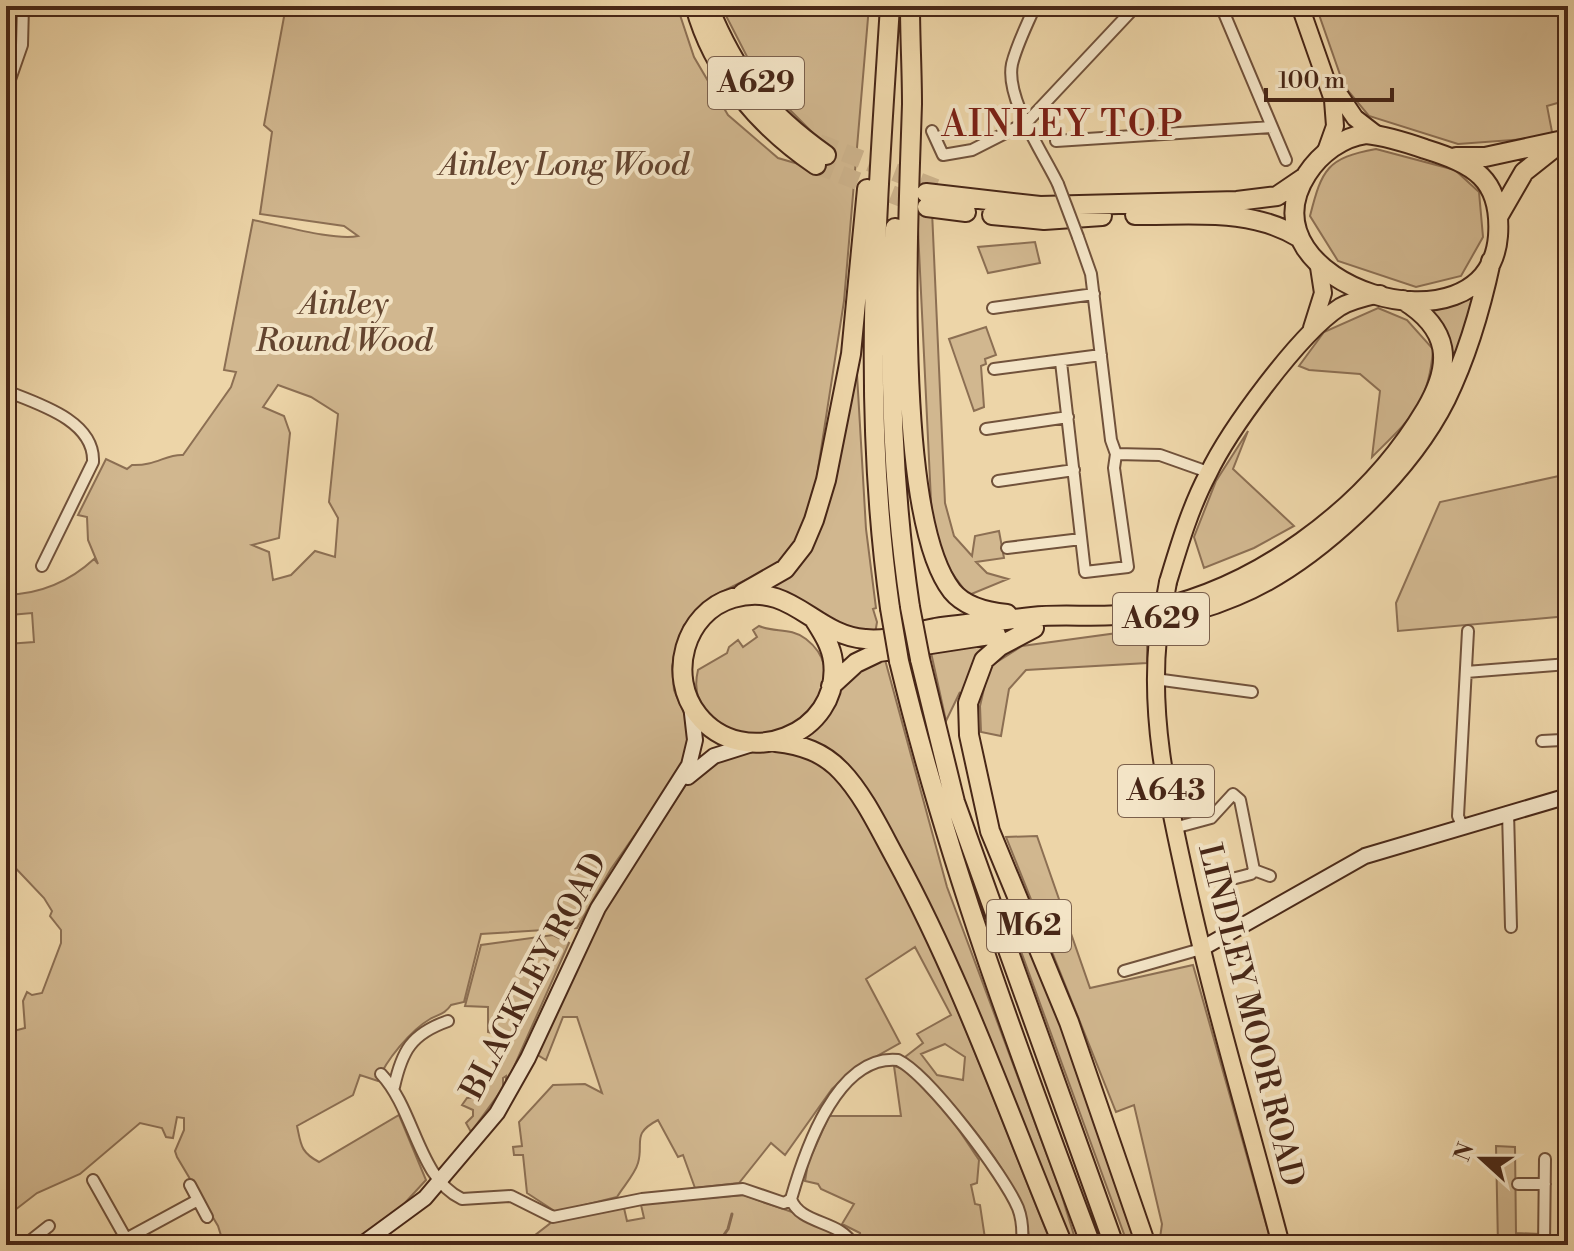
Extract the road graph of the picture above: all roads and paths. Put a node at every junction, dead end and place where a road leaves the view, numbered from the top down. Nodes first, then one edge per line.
1 (23, 6) edge
2 (695, 6) edge
3 (708, 6) edge
4 (714, 6) edge
5 (890, 6) edge
6 (909, 6) edge
7 (1035, 6) edge
8 (1136, 6) edge
9 (1221, 6) edge
10 (1300, 6) edge
11 (720, 50) junction
12 (886, 69) junction
13 (1328, 80) junction
14 (6, 91) edge
15 (1027, 122) junction
16 (1272, 127) junction
17 (932, 131) dead end
18 (1377, 135) junction
19 (1567, 139) edge
20 (1056, 141) dead end
21 (1325, 154) junction
22 (1449, 156) junction
23 (1286, 160) dead end
24 (1305, 177) junction
25 (1498, 217) junction
26 (1300, 238) junction
27 (1491, 261) junction
28 (1319, 267) junction
29 (1094, 294) junction
30 (1380, 294) junction
31 (1403, 300) junction
32 (993, 308) dead end
33 (1308, 336) junction
34 (1101, 355) junction
35 (1061, 362) junction
36 (994, 369) dead end
37 (6, 391) edge
38 (1068, 417) junction
39 (986, 429) dead end
40 (1116, 454) junction
41 (1074, 470) junction
42 (1208, 472) junction
43 (997, 481) dead end
44 (1081, 539) junction
45 (1007, 548) dead end
46 (42, 566) dead end
47 (733, 598) junction
48 (814, 619) junction
49 (1034, 623) junction
50 (1468, 631) dead end
51 (1568, 664) edge
52 (1466, 672) junction
53 (1155, 679) junction
54 (831, 686) junction
55 (1252, 692) dead end
56 (691, 705) junction
57 (1542, 741) dead end
58 (776, 742) junction
59 (754, 744) junction
60 (1568, 744) edge
61 (677, 788) junction
62 (1568, 796) edge
63 (1508, 812) junction
64 (1462, 826) junction
65 (1174, 828) junction
66 (1254, 870) junction
67 (1270, 876) dead end
68 (1232, 879) dead end
69 (1511, 927) dead end
70 (1201, 949) junction
71 (1124, 971) dead end
72 (448, 1021) dead end
73 (381, 1074) dead end
74 (394, 1087) junction
75 (1545, 1159) dead end
76 (93, 1180) dead end
77 (441, 1181) junction
78 (1518, 1184) dead end
79 (1545, 1184) junction
80 (190, 1185) dead end
81 (791, 1199) junction
82 (196, 1201) junction
83 (207, 1217) dead end
84 (49, 1226) dead end
85 (37, 1241) edge
86 (128, 1242) edge
87 (25, 1245) edge
88 (361, 1245) edge
89 (853, 1245) edge
90 (1022, 1245) edge
91 (1063, 1245) edge
92 (1091, 1245) edge
93 (1114, 1245) edge
94 (1146, 1245) edge
95 (1281, 1245) edge
96 (1544, 1245) edge

1 - 14 street
2 - 11 highway, A629
3 - 11 highway, A629
4 - 11 highway, A629
5 - 12 highway, M62
6 - 49 highway, M62
6 - 93 highway, M62, bridge
7 - 15 street
8 - 15 street
9 - 16 street
10 - 13 main road
12 - 47 highway, M62
12 - 92 highway, M62, bridge
13 - 18 main road
13 - 21 main road
15 - 17 street
15 - 29 street, bridge
16 - 20 street
16 - 23 street
18 - 21 highway
18 - 22 highway, A629
19 - 22 highway, A629
19 - 25 highway, A629
21 - 24 highway
22 - 25 highway, A629
24 - 26 highway
24 - 26 highway
25 - 27 highway, A629
26 - 28 highway, A629
27 - 31 highway, A629
27 - 49 highway, A629
28 - 30 highway, A629
28 - 33 main road, LINDLEY MOOR ROAD / A643
29 - 32 street
29 - 34 street
30 - 31 highway, A629
30 - 33 main road, LINDLEY MOOR ROAD / A643
31 - 49 highway, A629
33 - 42 main road, LINDLEY MOOR ROAD / A643
34 - 35 street
34 - 40 street
35 - 36 street
35 - 38 street
37 - 46 street
38 - 39 street
38 - 41 street
40 - 42 street
40 - 44 street
41 - 43 street
41 - 44 street
42 - 53 main road, LINDLEY MOOR ROAD / A643, bridge
44 - 45 street
47 - 48 highway, A629
47 - 56 highway
48 - 49 highway, A629
48 - 54 highway
49 - 54 highway, A629
49 - 94 highway, M62
50 - 52 street
51 - 52 street
52 - 64 street
53 - 55 street
53 - 65 main road, LINDLEY MOOR ROAD / A643
54 - 58 highway, A629
56 - 59 highway, A629
56 - 61 street, BLACKLEY ROAD
57 - 60 street
58 - 59 highway, A629
58 - 91 highway, M62
59 - 61 street, BLACKLEY ROAD
61 - 77 street, BLACKLEY ROAD
62 - 63 street
63 - 64 street
63 - 69 street
64 - 70 street
65 - 66 street
65 - 70 main road, LINDLEY MOOR ROAD / A643
66 - 67 street
66 - 68 street
70 - 71 street
70 - 95 main road, LINDLEY MOOR ROAD / A643
72 - 74 street
73 - 74 street
74 - 77 street
75 - 79 street
76 - 86 street
77 - 81 street
77 - 88 street, BLACKLEY ROAD
78 - 79 street
79 - 96 street
80 - 82 street
81 - 89 street
81 - 90 street
82 - 83 street
82 - 86 street
84 - 85 street
85 - 87 street

